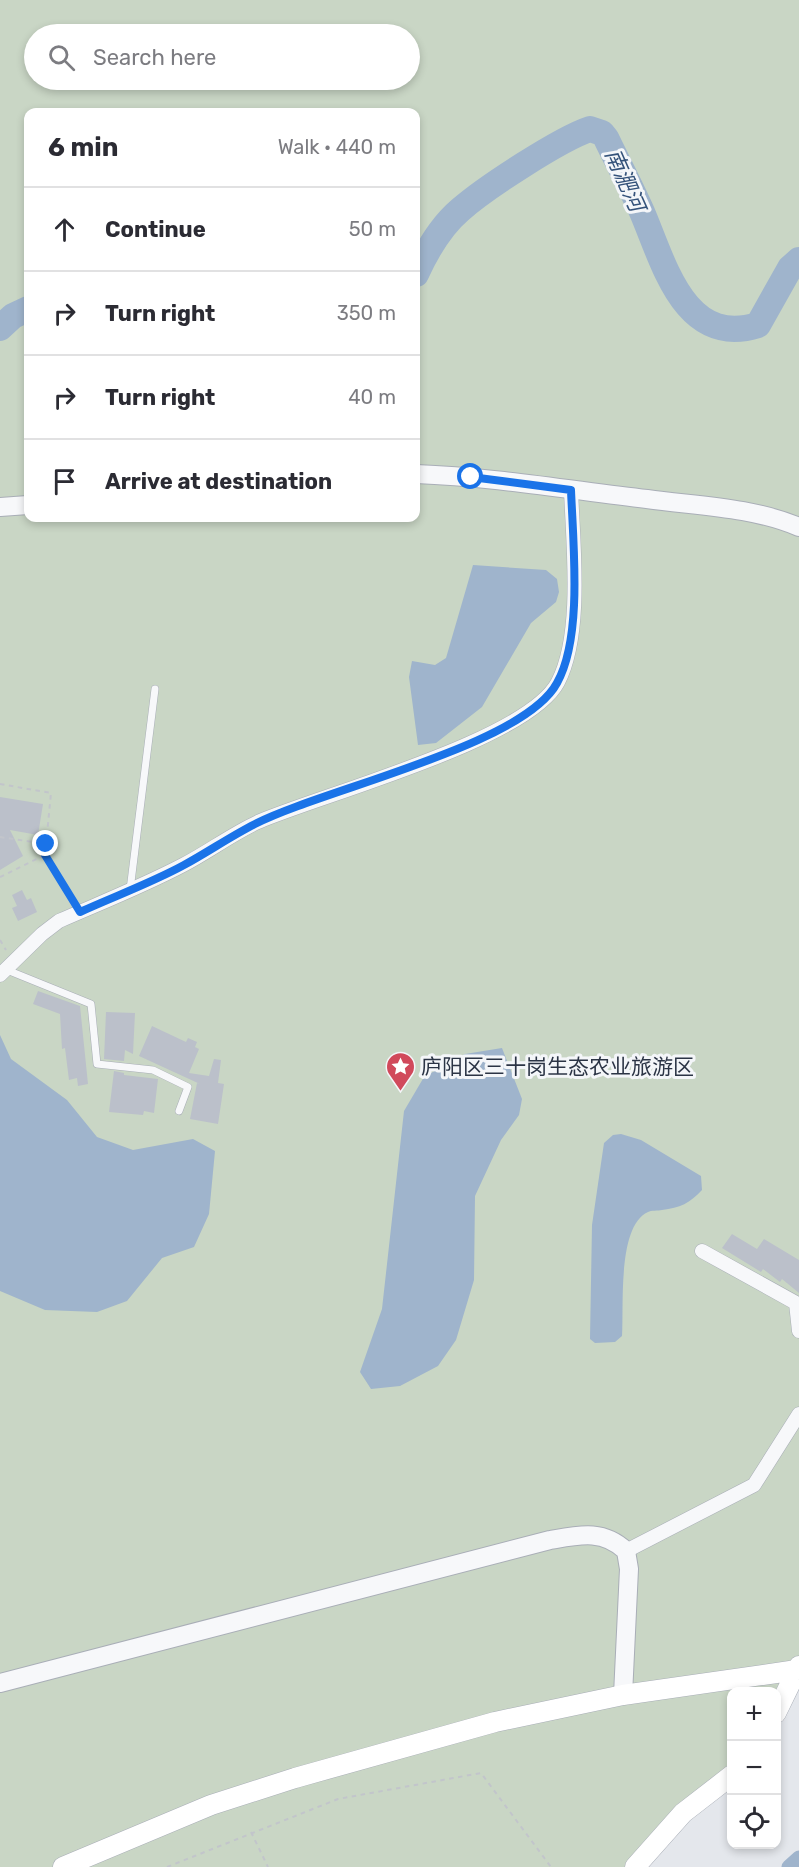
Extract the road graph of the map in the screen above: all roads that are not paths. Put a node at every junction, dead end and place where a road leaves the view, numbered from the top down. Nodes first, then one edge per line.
1 (420, 474) edge
2 (571, 490) junction
3 (24, 504) edge
4 (0, 507) edge
5 (799, 527) edge
6 (155, 689) dead end
7 (130, 890) junction
8 (4, 972) edge
9 (179, 1110) dead end
10 (702, 1251) dead end
11 (799, 1330) edge
12 (799, 1414) edge
13 (626, 1551) junction
14 (798, 1668) edge
15 (0, 1683) edge
16 (623, 1695) junction
17 (781, 1704) edge
18 (727, 1779) edge
19 (63, 1867) edge
20 (635, 1867) edge

1 - 2 street
2 - 5 street
2 - 7 street
3 - 4 street
6 - 7 lane
7 - 8 street
8 - 9 lane
10 - 11 street
12 - 13 street
13 - 15 street
13 - 16 street
14 - 16 main road
14 - 17 main road
16 - 19 main road
18 - 20 main road

